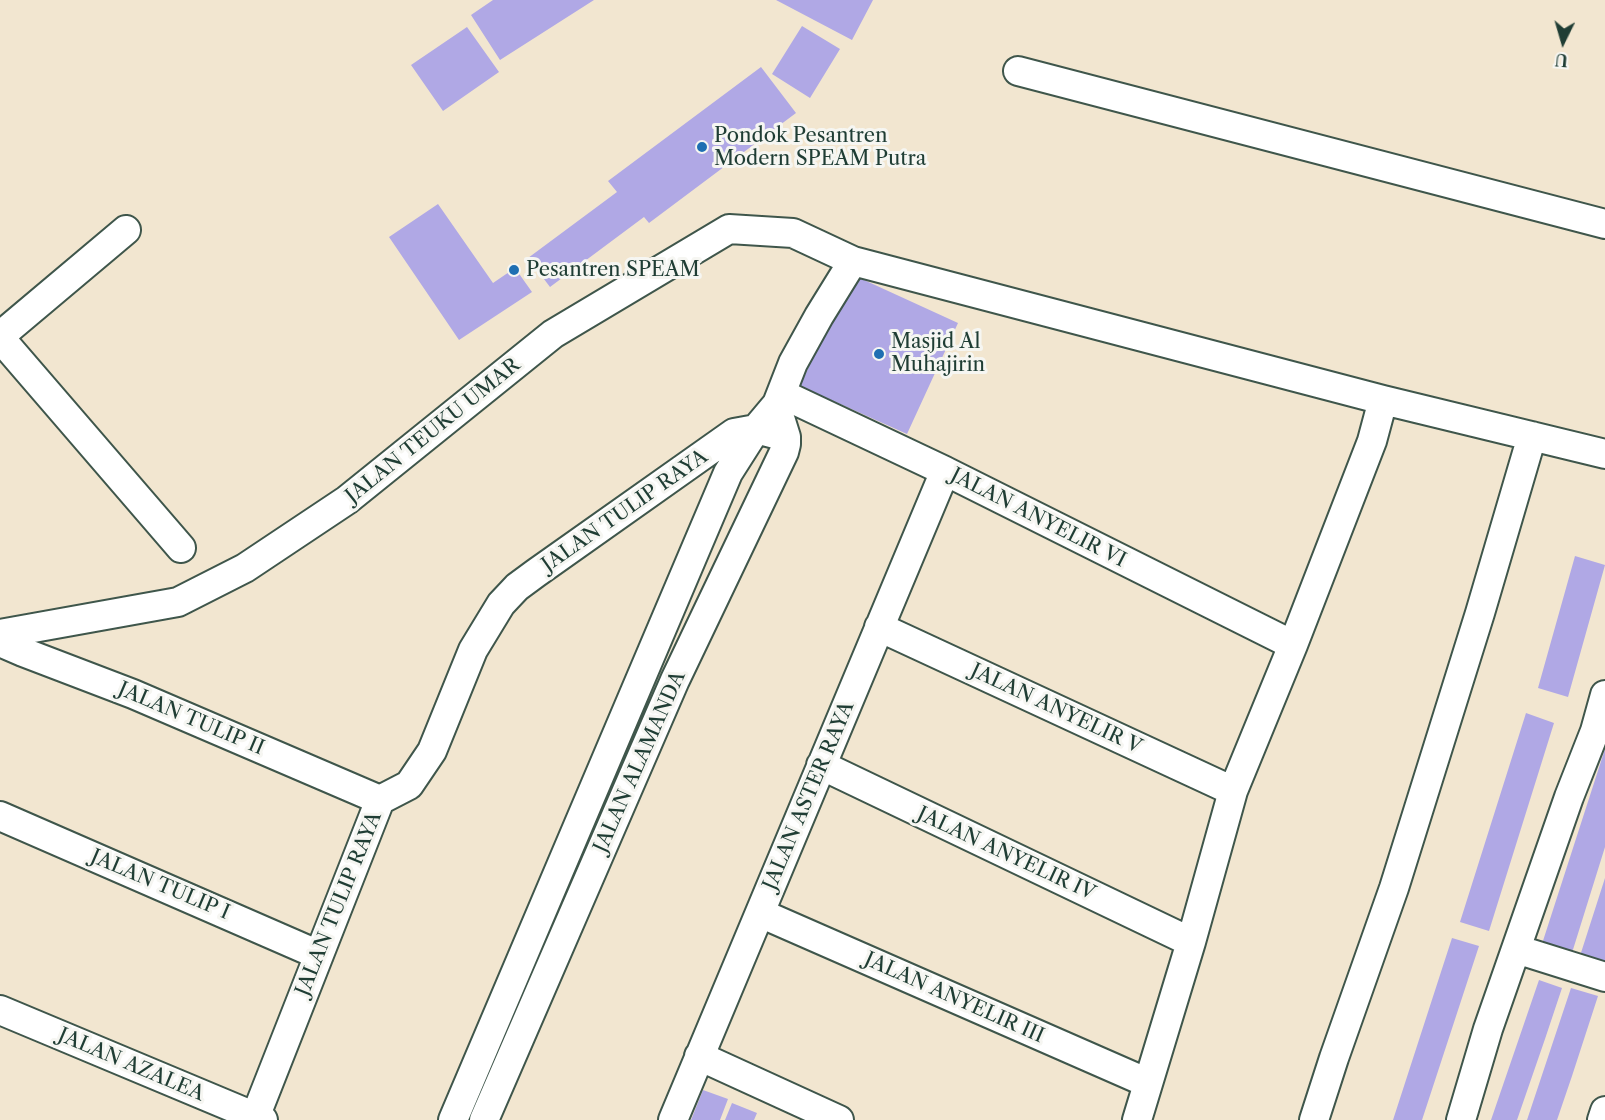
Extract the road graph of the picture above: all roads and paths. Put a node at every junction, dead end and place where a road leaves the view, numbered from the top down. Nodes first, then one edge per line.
1 (1018, 71) dead end
2 (1605, 224) edge
3 (126, 230) dead end
4 (853, 261) junction
5 (0, 337) edge
6 (779, 399) junction
7 (1383, 400) junction
8 (756, 429) junction
9 (1532, 436) junction
10 (786, 437) junction
11 (1605, 454) edge
12 (945, 471) junction
13 (181, 548) dead end
14 (879, 627) junction
15 (0, 634) edge
16 (0, 642) edge
17 (1293, 645) junction
18 (1605, 695) edge
19 (821, 765) junction
20 (1233, 791) junction
21 (380, 800) junction
22 (0, 816) edge
23 (760, 913) junction
24 (1191, 942) junction
25 (1516, 949) junction
26 (319, 955) junction
27 (1605, 977) edge
28 (0, 1010) edge
29 (699, 1056) junction
30 (1148, 1083) junction
31 (1605, 1111) edge
32 (258, 1119) edge
33 (453, 1120) edge
34 (484, 1120) edge
35 (673, 1120) edge
36 (839, 1120) edge
37 (1137, 1120) edge
38 (1314, 1120) edge
39 (1461, 1120) edge
40 (1602, 1120) edge

1 - 2 street
3 - 5 street
4 - 6 street
4 - 7 street, JALAN TEUKU UMAR
4 - 15 street, JALAN TEUKU UMAR
5 - 13 street
6 - 8 street, JALAN ALAMANDA
6 - 10 street
6 - 12 street, JALAN ANYELIR VI
7 - 9 street, JALAN TEUKU UMAR
7 - 17 street
8 - 10 street
8 - 21 street, JALAN TULIP RAYA
8 - 33 street, JALAN ALAMANDA
9 - 11 street, JALAN TEUKU UMAR
9 - 38 street
10 - 34 street, JALAN ALAMANDA
12 - 14 street, JALAN ASTER RAYA
12 - 17 street, JALAN ANYELIR VI
14 - 19 street, JALAN ASTER RAYA
14 - 20 street, JALAN ANYELIR V
16 - 21 street, JALAN TULIP II
17 - 20 street
18 - 25 street
19 - 23 street, JALAN ASTER RAYA
19 - 24 street, JALAN ANYELIR IV
20 - 24 street
21 - 26 street, JALAN TULIP RAYA
22 - 26 street, JALAN TULIP I
23 - 29 street, JALAN ASTER RAYA
23 - 30 street, JALAN ANYELIR III
24 - 30 street
25 - 27 street
25 - 39 street
26 - 32 street, JALAN TULIP RAYA
28 - 32 street, JALAN AZALEA
29 - 35 street, JALAN ASTER RAYA
29 - 36 street
30 - 37 street
31 - 40 street

